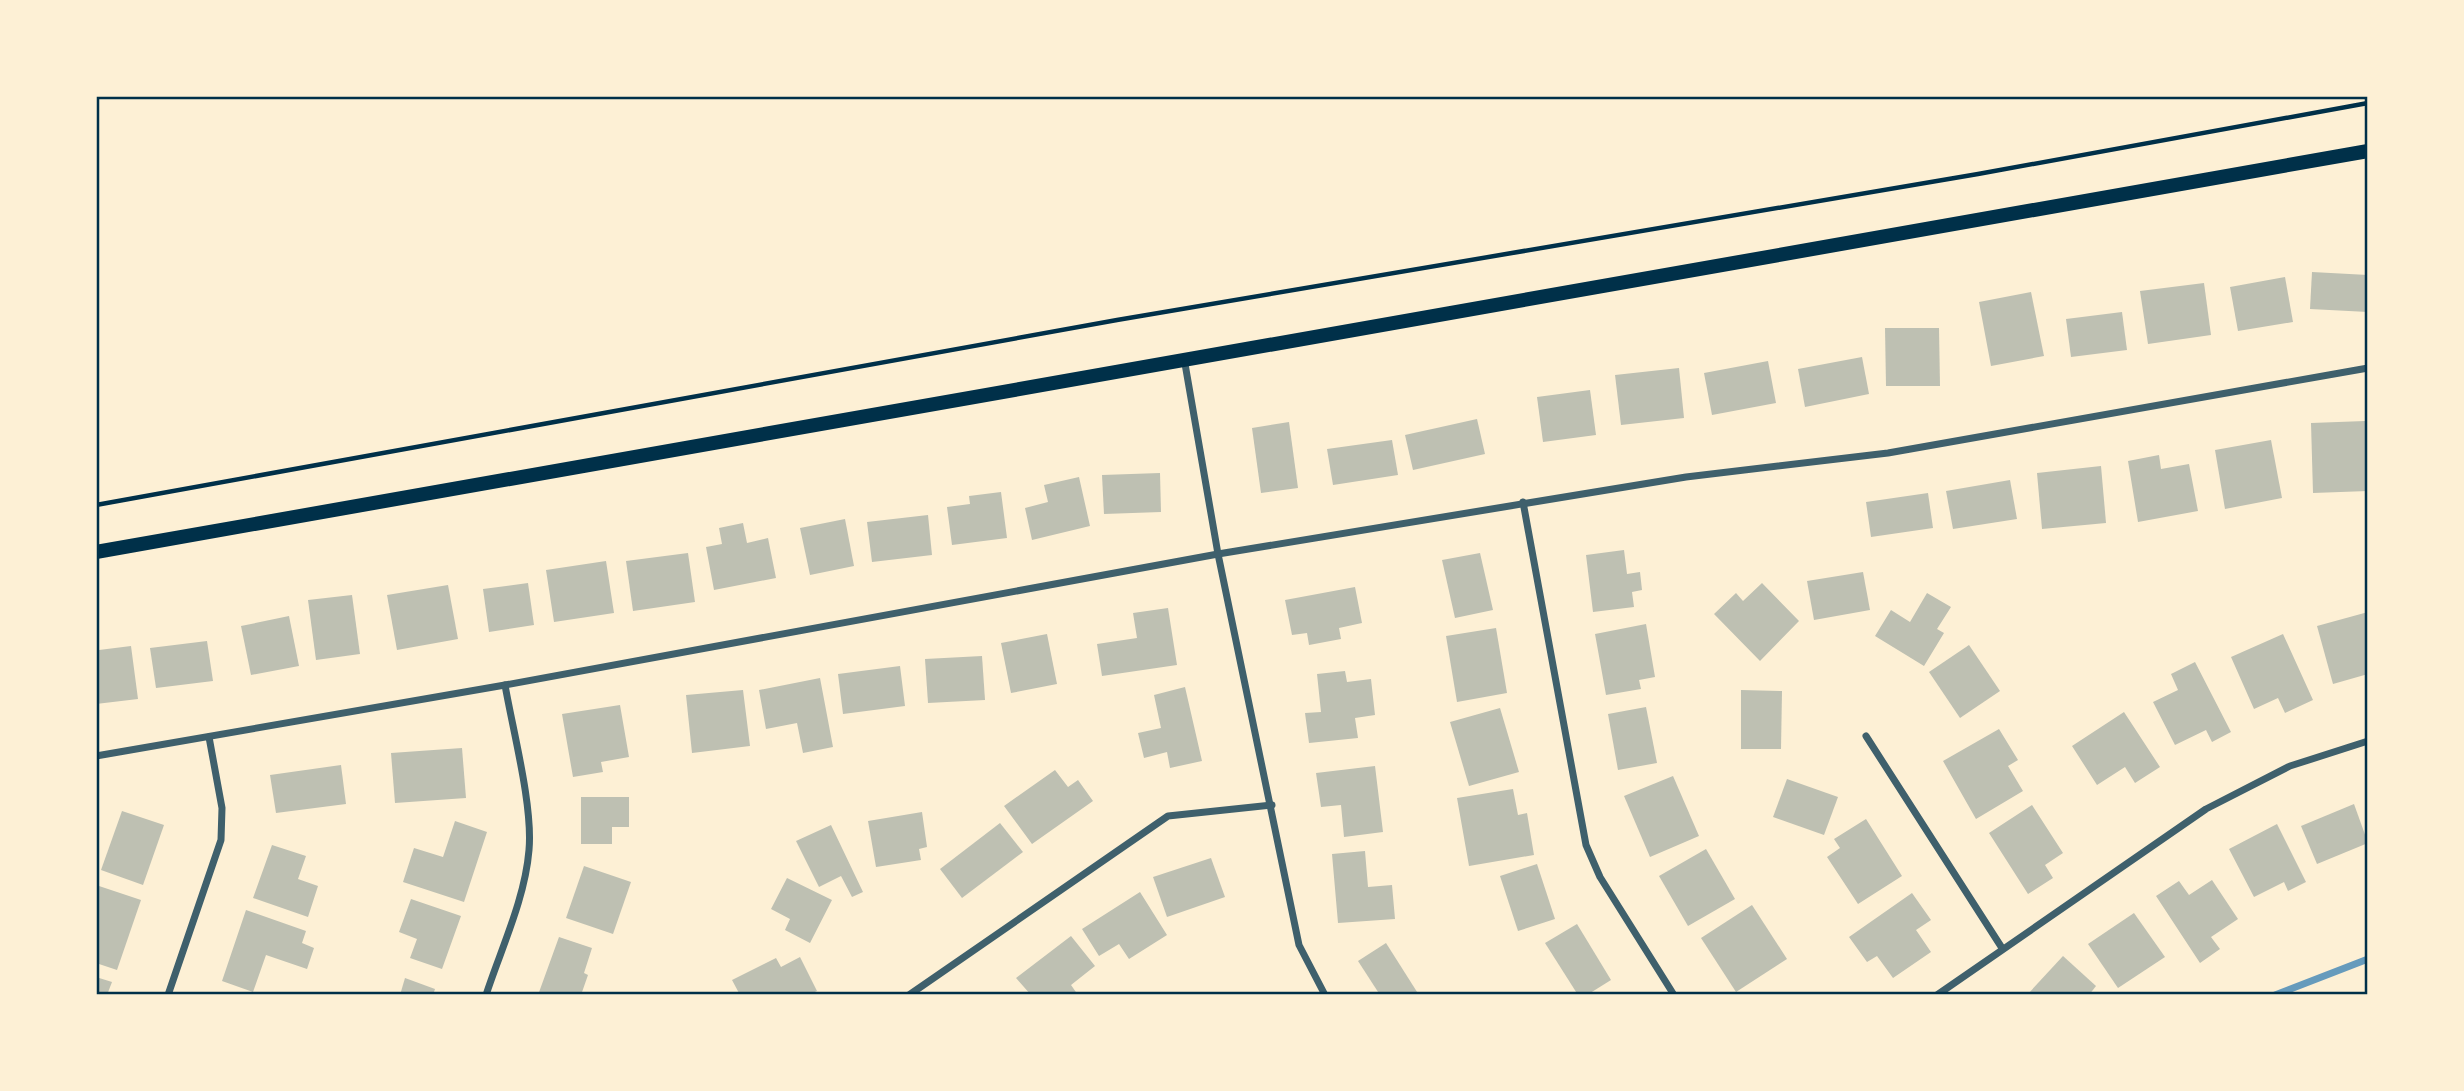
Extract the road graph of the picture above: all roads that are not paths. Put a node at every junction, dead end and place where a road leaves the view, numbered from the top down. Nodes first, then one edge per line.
1 (2368, 151) edge
2 (1184, 358) junction
3 (2368, 368) edge
4 (1523, 502) junction
5 (96, 552) edge
6 (1218, 554) junction
7 (505, 685) junction
8 (1866, 736) dead end
9 (209, 737) junction
10 (2368, 741) edge
11 (96, 756) edge
12 (1272, 805) junction
13 (2002, 948) junction
14 (168, 995) edge
15 (486, 995) edge
16 (909, 995) edge
17 (1325, 995) edge
18 (1674, 995) edge
19 (1937, 995) edge

1 - 2 main road
2 - 5 main road
2 - 6 street
3 - 4 street
4 - 6 street
4 - 18 street
6 - 7 street
6 - 12 street
7 - 9 street
7 - 15 street
8 - 13 street
9 - 11 street
9 - 14 street
10 - 13 street
12 - 16 street
12 - 17 street
13 - 19 street

